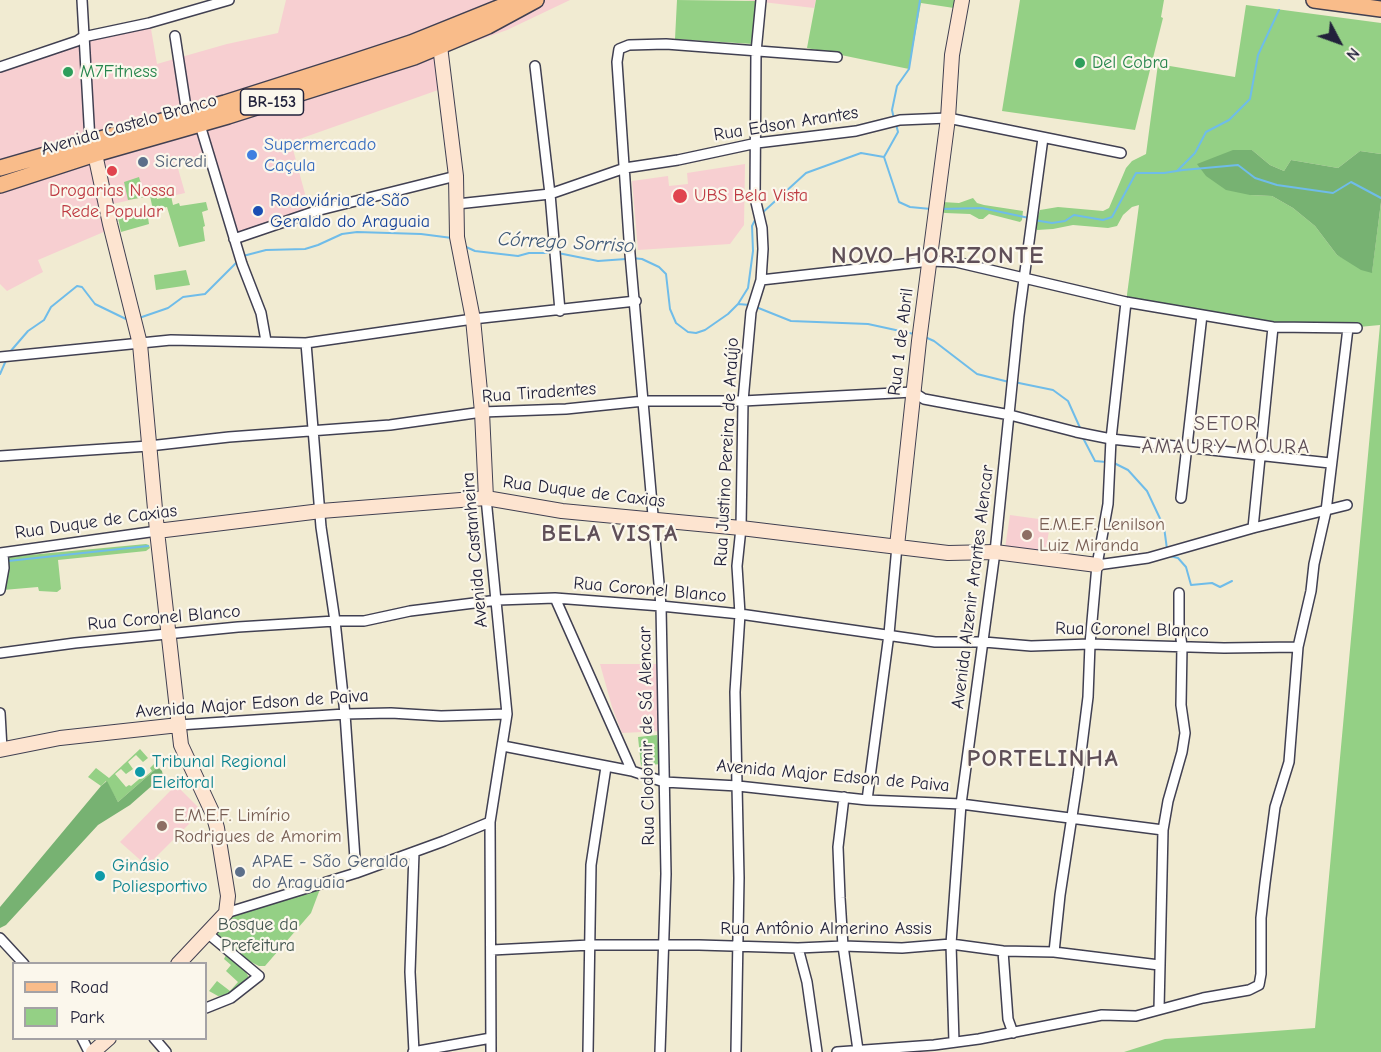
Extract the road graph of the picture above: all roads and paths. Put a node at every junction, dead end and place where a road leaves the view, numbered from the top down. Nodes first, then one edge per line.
1 (82, 0) edge
2 (229, 0) edge
3 (518, 0) edge
4 (536, 0) edge
5 (761, 0) edge
6 (962, 0) edge
7 (1314, 0) edge
8 (1381, 9) edge
9 (175, 36) dead end
10 (83, 37) junction
11 (440, 46) junction
12 (756, 51) junction
13 (837, 57) dead end
14 (535, 66) dead end
15 (0, 67) edge
16 (195, 116) junction
17 (948, 118) junction
18 (1043, 138) junction
19 (757, 143) junction
20 (92, 148) junction
21 (1121, 153) dead end
22 (0, 168) edge
23 (625, 168) junction
24 (456, 176) junction
25 (0, 185) edge
26 (550, 194) junction
27 (457, 204) junction
28 (234, 239) junction
29 (930, 261) junction
30 (1023, 279) junction
31 (761, 280) junction
32 (636, 301) junction
33 (1126, 302) junction
34 (560, 310) junction
35 (1202, 315) junction
36 (473, 319) junction
37 (1273, 327) junction
38 (266, 341) junction
39 (306, 343) junction
40 (140, 344) junction
41 (5, 356) edge
42 (913, 392) junction
43 (743, 400) junction
44 (644, 401) junction
45 (482, 412) junction
46 (1010, 415) junction
47 (314, 430) junction
48 (1111, 439) junction
49 (149, 446) junction
50 (1186, 448) junction
51 (1260, 455) junction
52 (0, 456) edge
53 (1330, 462) junction
54 (486, 498) junction
55 (1181, 498) dead end
56 (1347, 505) dead end
57 (321, 511) junction
58 (1326, 511) junction
59 (653, 519) junction
60 (741, 528) junction
61 (1253, 528) junction
62 (157, 531) junction
63 (897, 546) junction
64 (995, 552) junction
65 (1, 553) edge
66 (1097, 565) junction
67 (0, 590) edge
68 (1179, 593) dead end
69 (555, 598) junction
70 (498, 600) junction
71 (661, 606) junction
72 (740, 614) junction
73 (335, 621) junction
74 (169, 633) junction
75 (889, 634) junction
76 (984, 642) junction
77 (1089, 644) junction
78 (1182, 646) junction
79 (1298, 647) junction
80 (0, 653) edge
81 (0, 713) edge
82 (345, 714) junction
83 (507, 714) junction
84 (179, 725) junction
85 (502, 746) junction
86 (1, 750) edge
87 (606, 767) junction
88 (632, 771) junction
89 (664, 782) junction
90 (738, 786) junction
91 (844, 797) junction
92 (867, 800) junction
93 (961, 804) junction
94 (1071, 819) junction
95 (490, 822) junction
96 (1163, 830) junction
97 (414, 852) junction
98 (356, 873) junction
99 (226, 913) junction
100 (206, 932) junction
101 (0, 938) edge
102 (951, 944) junction
103 (590, 945) junction
104 (663, 945) junction
105 (843, 945) junction
106 (737, 946) junction
107 (798, 948) junction
108 (492, 950) junction
109 (1004, 951) junction
110 (1054, 952) junction
111 (23, 962) edge
112 (179, 962) edge
113 (1159, 965) junction
114 (207, 1008) edge
115 (1159, 1009) junction
116 (1013, 1033) junction
117 (491, 1038) junction
118 (106, 1040) edge
119 (156, 1040) edge
120 (954, 1042) junction
121 (858, 1050) junction
122 (91, 1052) edge
123 (166, 1052) edge
124 (413, 1052) edge
125 (490, 1052) edge
126 (588, 1052) edge
127 (660, 1052) edge
128 (736, 1052) edge
129 (817, 1052) edge
130 (837, 1052) edge

1 - 10 street
2 - 10 street
3 - 16 main road, Avenida Castelo Branco / BR-153
4 - 11 main road, Avenida Castelo Branco / BR-153
5 - 12 street, Rua Justino Pereira de Araújo
6 - 17 street, Rua 1 de Abril
7 - 8 main road
9 - 16 street
10 - 15 street
10 - 20 street
11 - 16 main road, Avenida Castelo Branco / BR-153
11 - 24 street, Avenida Castanheira
12 - 13 street
12 - 19 street, Rua Justino Pereira de Araújo
12 - 23 street, Rua Clodomir de Sá Alencar
14 - 26 street
16 - 20 main road, Avenida Castelo Branco / BR-153
16 - 28 street
17 - 18 street, Rua Edson Arantes
17 - 19 street, Rua Edson Arantes
17 - 29 street, Rua 1 de Abril
18 - 21 street, Rua Edson Arantes
18 - 30 street, Avenida Alzenir Arantes Alencar
19 - 23 street, Rua Edson Arantes
19 - 31 street, Rua Justino Pereira de Araújo
20 - 22 main road, Avenida Castelo Branco / BR-153
20 - 25 main road, Avenida Castelo Branco / BR-153
20 - 40 street
23 - 26 street, Rua Edson Arantes
23 - 32 street, Rua Clodomir de Sá Alencar
24 - 27 street, Avenida Castanheira
24 - 28 street
26 - 27 street, Rua Edson Arantes
26 - 34 street
27 - 36 street, Avenida Castanheira
28 - 38 street
29 - 30 street
29 - 31 street
29 - 42 street, Rua 1 de Abril
30 - 33 street
30 - 46 street, Avenida Alzenir Arantes Alencar
31 - 43 street, Rua Justino Pereira de Araújo
32 - 34 street
32 - 44 street, Rua Clodomir de Sá Alencar
33 - 35 street
33 - 48 street
34 - 36 street
35 - 37 street
35 - 50 street
36 - 39 street
36 - 45 street, Avenida Castanheira
37 - 51 street
37 - 53 street
38 - 39 street
38 - 40 street
39 - 47 street
40 - 41 street
40 - 49 street
42 - 43 street, Rua Tiradentes
42 - 46 street, Rua Tiradentes
42 - 63 street, Rua 1 de Abril
43 - 44 street, Rua Tiradentes
43 - 60 street, Rua Justino Pereira de Araújo
44 - 45 street, Rua Tiradentes
44 - 59 street, Rua Clodomir de Sá Alencar
45 - 47 street, Rua Tiradentes
45 - 54 street, Avenida Castanheira
46 - 48 street, Rua Tiradentes
46 - 64 street, Avenida Alzenir Arantes Alencar
47 - 49 street, Rua Tiradentes
47 - 57 street
48 - 50 street
48 - 66 street
49 - 52 street, Rua Tiradentes
49 - 62 street
50 - 51 street
50 - 55 street
51 - 53 street
51 - 61 street
53 - 58 street
54 - 57 street, Rua Duque de Caxias
54 - 59 street, Rua Duque de Caxias
54 - 70 street, Avenida Castanheira
56 - 58 street
57 - 62 street, Rua Duque de Caxias
57 - 73 street
58 - 61 street
58 - 79 street
59 - 60 street, Rua Duque de Caxias
59 - 71 street, Rua Clodomir de Sá Alencar
60 - 63 street, Rua Duque de Caxias
60 - 72 street, Rua Justino Pereira de Araújo
61 - 66 street, Rua Duque de Caxias
62 - 65 street, Rua Duque de Caxias
62 - 74 street
63 - 64 street, Rua Duque de Caxias
63 - 75 street
64 - 66 street, Rua Duque de Caxias
64 - 76 street, Avenida Alzenir Arantes Alencar
65 - 67 street
66 - 77 street
68 - 78 street
69 - 70 street, Rua Coronel Blanco
69 - 71 street, Rua Coronel Blanco
69 - 88 street
70 - 73 street, Rua Coronel Blanco
70 - 83 street, Avenida Castanheira
71 - 72 street, Rua Coronel Blanco
71 - 89 street, Rua Clodomir de Sá Alencar
72 - 75 street, Rua Coronel Blanco
72 - 90 street, Rua Justino Pereira de Araújo
73 - 74 street, Rua Coronel Blanco
73 - 82 street
74 - 80 street, Rua Coronel Blanco
74 - 84 street
75 - 76 street, Rua Coronel Blanco
75 - 92 street
76 - 77 street, Rua Coronel Blanco
76 - 93 street, Avenida Alzenir Arantes Alencar
77 - 78 street, Rua Coronel Blanco
77 - 94 street
78 - 79 street, Rua Coronel Blanco
78 - 96 street
79 - 115 street
81 - 86 street
82 - 83 street, Avenida Major Edson de Paiva
82 - 84 street, Avenida Major Edson de Paiva
82 - 98 street
83 - 85 street, Avenida Castanheira
84 - 86 street, Avenida Major Edson de Paiva
84 - 99 street
85 - 87 street, Avenida Major Edson de Paiva
85 - 95 street, Avenida Castanheira
87 - 88 street, Avenida Major Edson de Paiva
87 - 103 street
88 - 89 street, Avenida Major Edson de Paiva
89 - 90 street, Avenida Major Edson de Paiva
89 - 104 street, Rua Clodomir de Sá Alencar
90 - 91 street, Avenida Major Edson de Paiva
90 - 106 street, Rua Justino Pereira de Araújo
91 - 92 street, Avenida Major Edson de Paiva
91 - 105 street
92 - 93 street, Avenida Major Edson de Paiva
93 - 94 street, Avenida Major Edson de Paiva
93 - 102 street, Avenida Alzenir Arantes Alencar
94 - 96 street, Avenida Major Edson de Paiva
94 - 110 street
95 - 97 street
95 - 108 street, Avenida Castanheira
96 - 113 street
97 - 98 street
97 - 124 street
98 - 99 street
99 - 100 street
100 - 112 street
100 - 114 street
101 - 111 street
102 - 105 street, Rua Antônio Almerino Assis
102 - 109 street, Rua Antônio Almerino Assis
102 - 120 street, Avenida Alzenir Arantes Alencar
103 - 104 street, Rua Antônio Almerino Assis
103 - 108 street, Rua Antônio Almerino Assis
103 - 126 street
104 - 106 street, Rua Antônio Almerino Assis
104 - 127 street, Rua Clodomir de Sá Alencar
105 - 107 street, Rua Antônio Almerino Assis
105 - 121 street
106 - 107 street, Rua Antônio Almerino Assis
106 - 128 street, Rua Justino Pereira de Araújo
107 - 129 street
108 - 117 street, Avenida Castanheira
109 - 110 street, Rua Antônio Almerino Assis
109 - 116 street
110 - 113 street, Rua Antônio Almerino Assis
113 - 115 street
115 - 116 street
116 - 120 street
117 - 124 street
117 - 125 street, Avenida Castanheira
118 - 122 street
119 - 123 street
120 - 121 street
121 - 130 street

